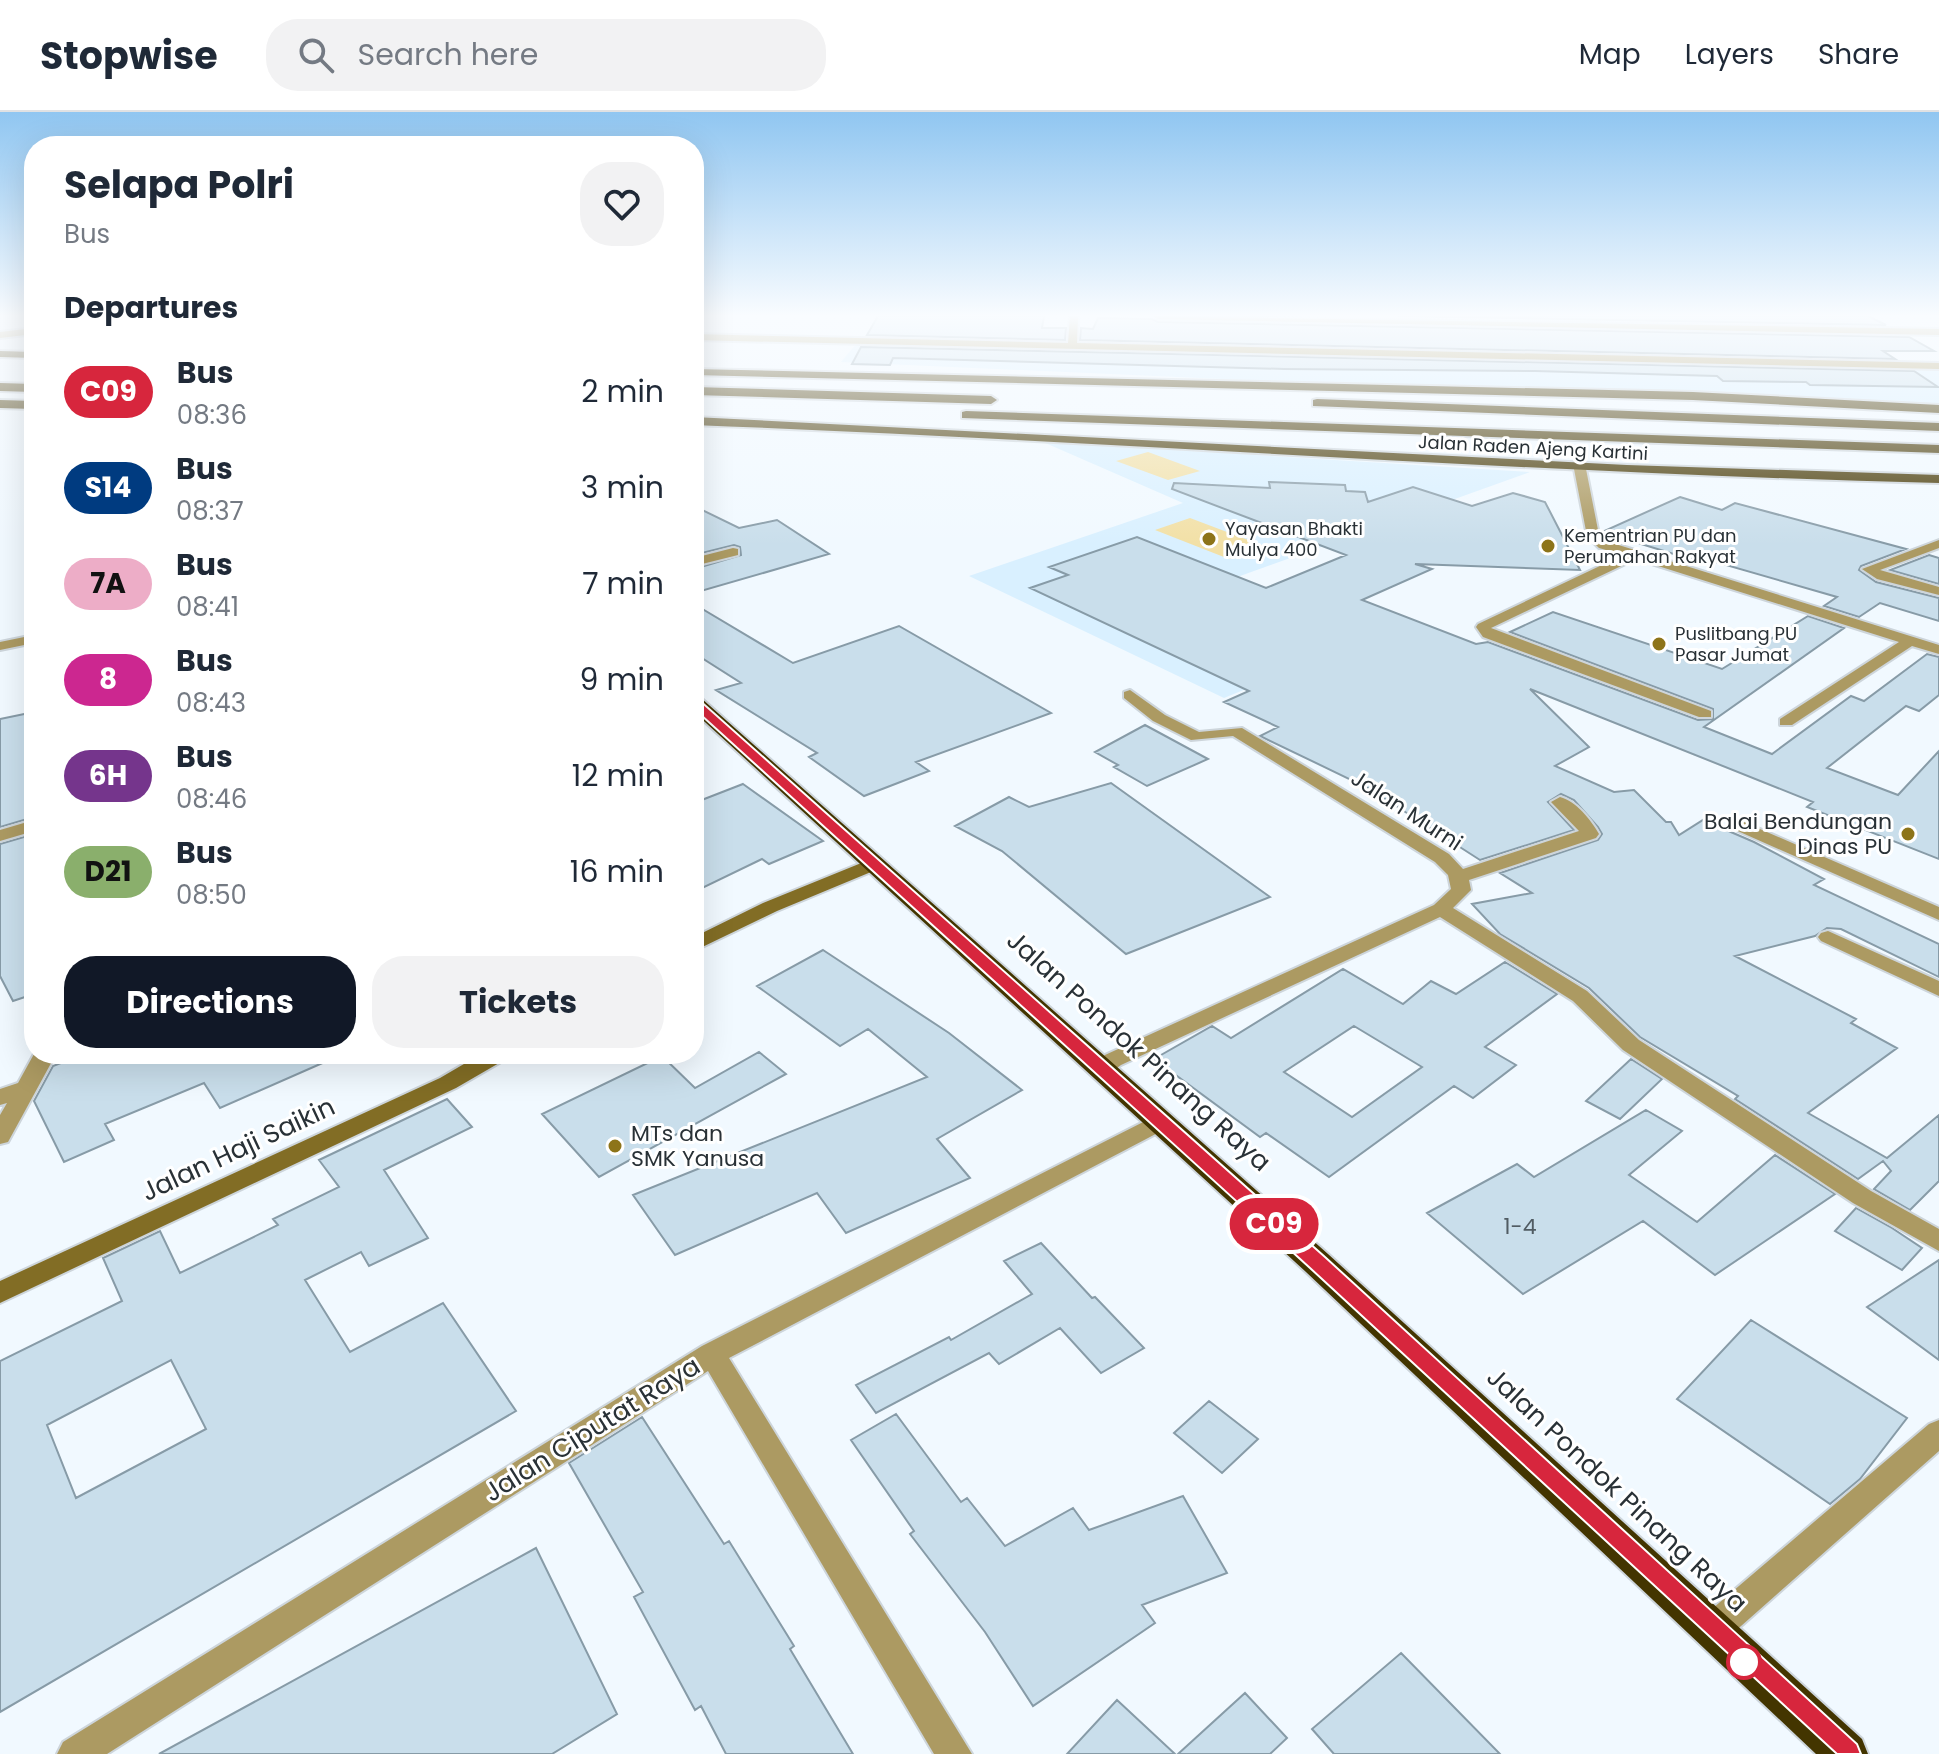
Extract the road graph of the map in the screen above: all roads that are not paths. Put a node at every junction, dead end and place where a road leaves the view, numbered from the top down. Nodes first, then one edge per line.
1 (745, 393) edge
2 (1127, 393) edge
3 (1554, 393) edge
4 (1218, 399) dead end
5 (1008, 401) dead end
6 (0, 404) edge
7 (24, 405) edge
8 (1304, 406) dead end
9 (704, 407) edge
10 (742, 408) dead end
11 (1939, 409) edge
12 (948, 414) dead end
13 (704, 421) edge
14 (1939, 430) edge
15 (1034, 435) junction
16 (1939, 449) edge
17 (1689, 457) dead end
18 (1780, 458) dead end
19 (1939, 463) edge
20 (1580, 469) junction
21 (1939, 479) edge
22 (1939, 544) edge
23 (733, 552) dead end
24 (1634, 555) junction
25 (704, 559) edge
26 (1939, 591) edge
27 (24, 641) edge
28 (1910, 641) junction
29 (0, 646) edge
30 (1939, 650) edge
31 (1130, 695) dead end
32 (704, 711) edge
33 (1705, 714) dead end
34 (1786, 722) dead end
35 (1560, 802) dead end
36 (1737, 824) dead end
37 (24, 828) edge
38 (0, 836) edge
39 (876, 863) junction
40 (1459, 877) junction
41 (1441, 909) junction
42 (1939, 914) edge
43 (1828, 937) dead end
44 (704, 940) edge
45 (1939, 989) edge
46 (40, 1064) edge
47 (481, 1064) edge
48 (1102, 1068) junction
49 (28, 1088) junction
50 (0, 1097) edge
51 (1161, 1121) junction
52 (0, 1136) edge
53 (1939, 1241) edge
54 (0, 1293) edge
55 (712, 1354) junction
56 (1939, 1433) edge
57 (1711, 1631) junction
58 (75, 1754) edge
59 (954, 1754) edge
60 (1847, 1754) edge

1 - 5 highway
2 - 4 highway
3 - 11 highway
6 - 7 highway
8 - 14 highway
9 - 10 highway
12 - 16 highway
13 - 15 highway, Jalan Raden Ajeng Kartini
15 - 17 highway
15 - 20 highway, Jalan Raden Ajeng Kartini
18 - 19 highway
20 - 21 highway, Jalan Raden Ajeng Kartini
20 - 24 street
22 - 26 street
23 - 25 street
24 - 28 street
24 - 33 street
27 - 29 street
28 - 30 street
28 - 34 street
31 - 40 street, Jalan Murni
32 - 39 highway, Jalan Pondok Pinang Raya
35 - 40 street
36 - 42 street
37 - 38 street
39 - 44 street
39 - 48 highway, Jalan Pondok Pinang Raya
40 - 41 street, Jalan Murni
41 - 48 street
41 - 53 street
43 - 45 street
46 - 49 street
47 - 54 street, Jalan Haji Saikin
48 - 51 highway, Jalan Pondok Pinang Raya
49 - 50 street
49 - 52 street
51 - 55 street
51 - 57 highway, Jalan Pondok Pinang Raya
55 - 58 street, Jalan Ciputat Raya
55 - 59 street, Jalan Ciputat Raya
56 - 57 street
57 - 60 highway, Jalan Pondok Pinang Raya

